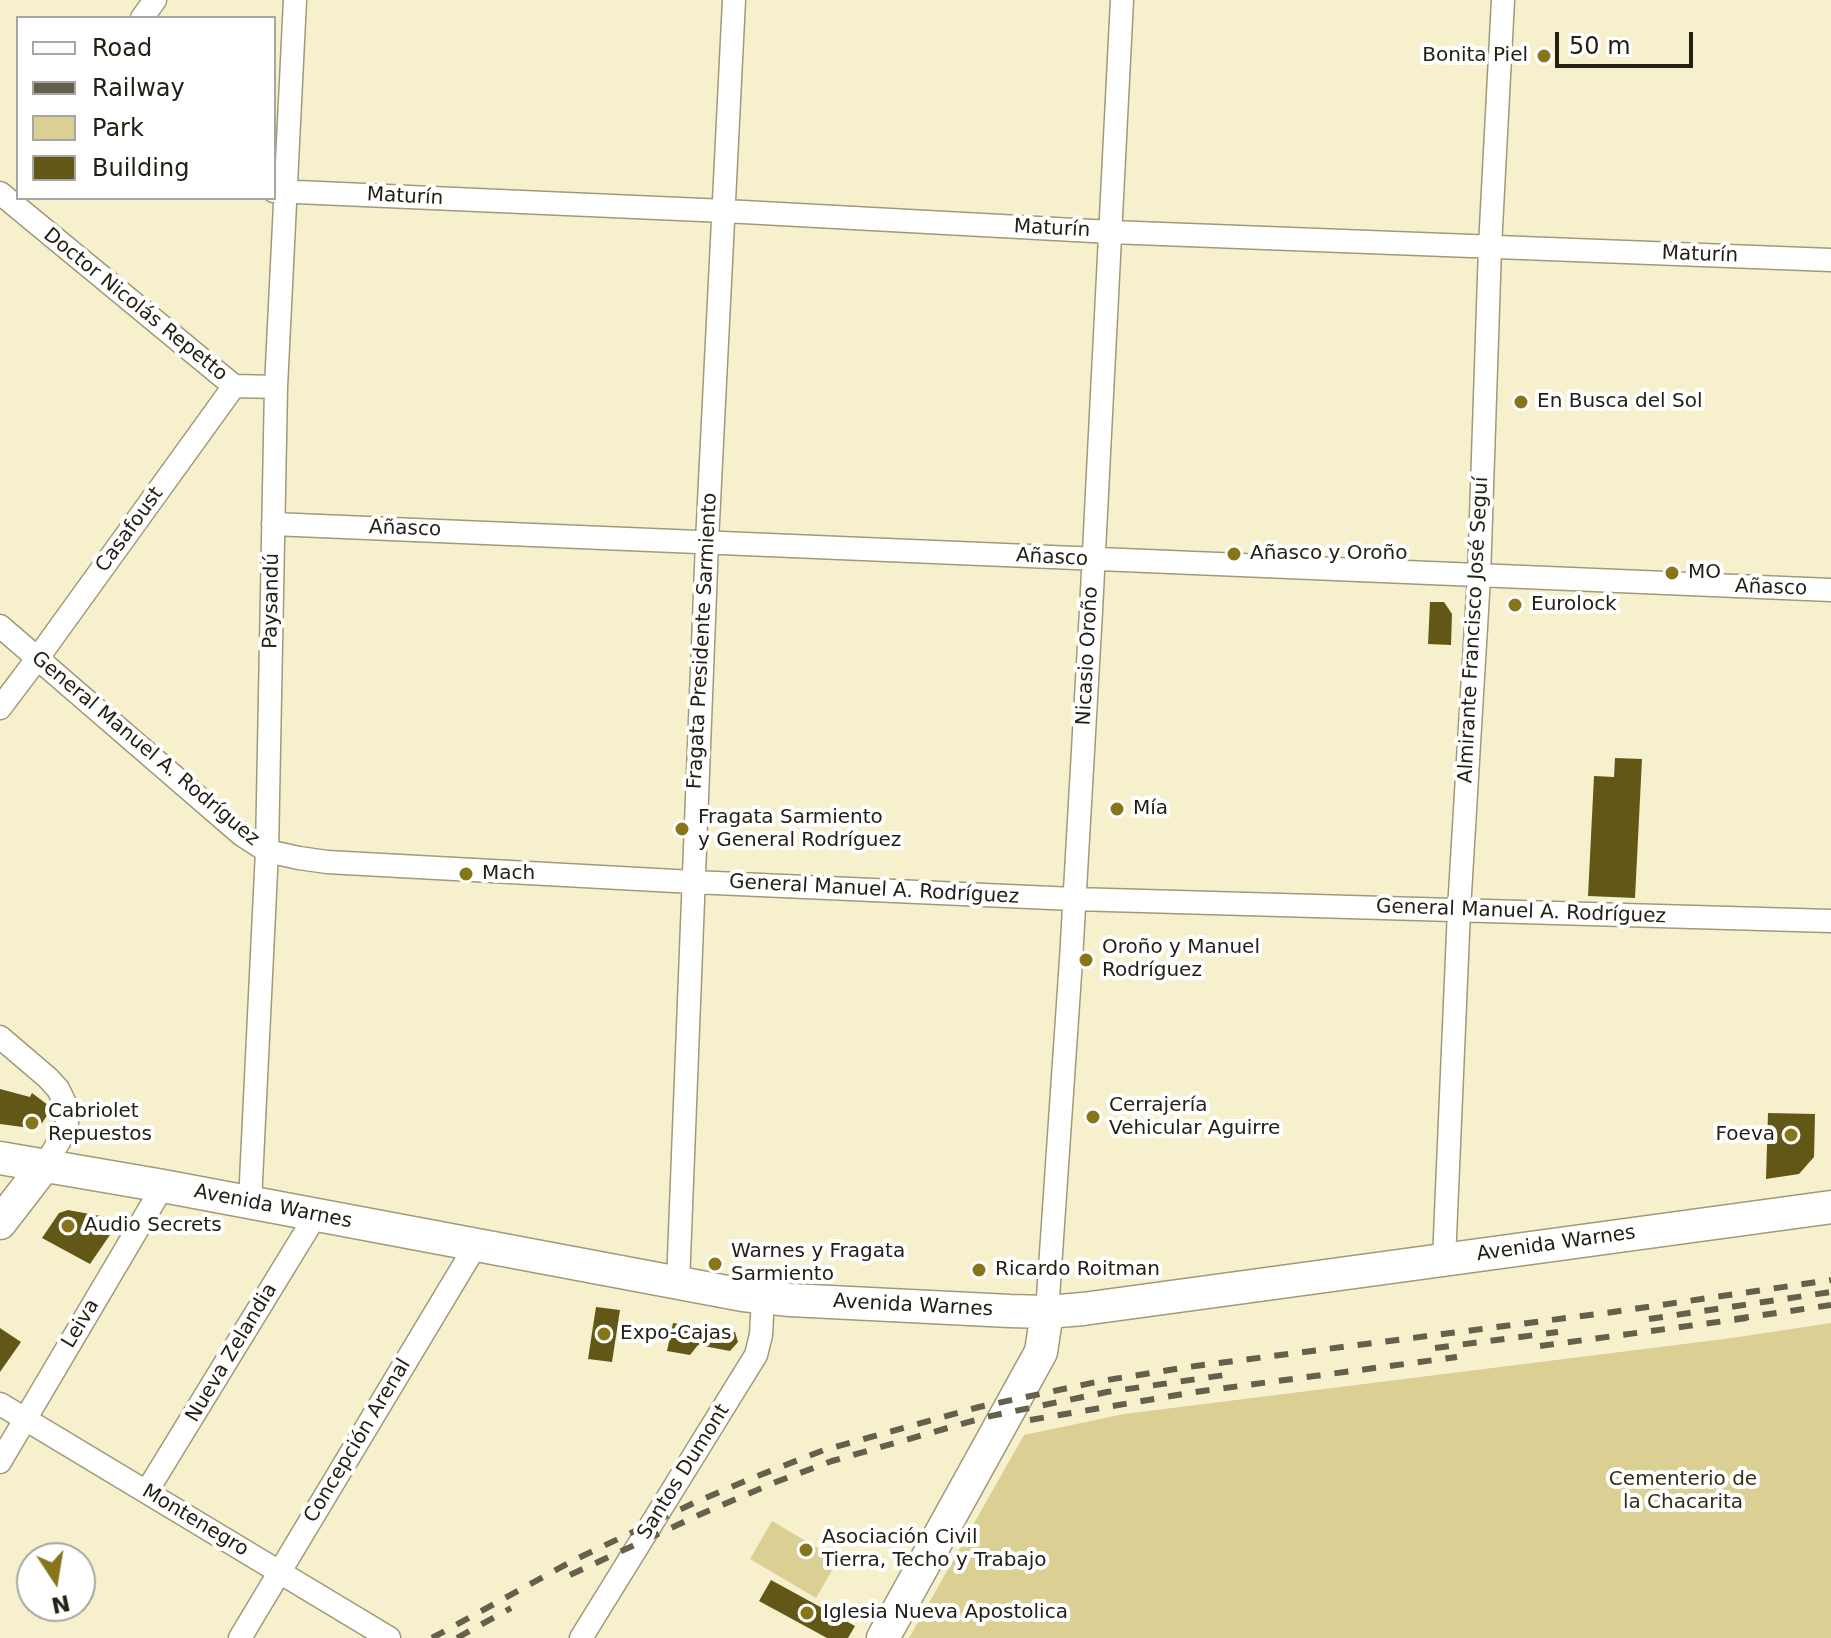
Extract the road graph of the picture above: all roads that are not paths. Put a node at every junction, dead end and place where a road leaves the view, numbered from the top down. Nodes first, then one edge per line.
1 (295, 0) edge
2 (734, 0) edge
3 (1122, 0) edge
4 (1503, 0) edge
5 (280, 191) edge
6 (6, 197) edge
7 (725, 211) junction
8 (1111, 232) junction
9 (1490, 247) junction
10 (1831, 260) edge
11 (234, 386) junction
12 (276, 387) junction
13 (273, 524) junction
14 (707, 542) junction
15 (1094, 560) junction
16 (1479, 577) junction
17 (1831, 590) edge
18 (0, 626) edge
19 (37, 659) junction
20 (0, 708) edge
21 (267, 851) junction
22 (693, 882) junction
23 (1074, 899) junction
24 (1459, 910) junction
25 (1831, 921) edge
26 (0, 1037) edge
27 (0, 1158) edge
28 (44, 1166) junction
29 (163, 1186) junction
30 (250, 1202) junction
31 (1831, 1207) edge
32 (316, 1215) junction
33 (0, 1223) edge
34 (476, 1245) junction
35 (1444, 1260) junction
36 (678, 1283) junction
37 (763, 1297) junction
38 (1047, 1312) junction
39 (0, 1404) edge
40 (25, 1419) junction
41 (0, 1462) edge
42 (147, 1491) junction
43 (279, 1572) junction
44 (240, 1638) edge
45 (389, 1638) edge
46 (581, 1638) edge
47 (883, 1638) edge

1 - 5 street, Paysandú
2 - 7 street, Fragata Presidente Sarmiento
3 - 8 street, Nicasio Oroño
4 - 9 street, Almirante Francisco José Seguí
5 - 7 street, Maturín
5 - 12 street, Paysandú
6 - 11 street, Doctor Nicolás Repetto
7 - 8 street, Maturín
7 - 14 street, Fragata Presidente Sarmiento
8 - 9 street, Maturín
8 - 15 street, Nicasio Oroño
9 - 10 street, Maturín
9 - 16 street, Almirante Francisco José Seguí
11 - 12 street
11 - 19 street, Casafoust
12 - 13 street, Paysandú
13 - 14 street, Añasco
13 - 21 street, Paysandú
14 - 15 street, Añasco
14 - 22 street, Fragata Presidente Sarmiento
15 - 16 street, Añasco
15 - 23 street, Nicasio Oroño
16 - 17 street, Añasco
16 - 24 street, Almirante Francisco José Seguí
18 - 19 street, General Manuel A. Rodríguez
19 - 20 street, Casafoust
19 - 21 street, General Manuel A. Rodríguez
21 - 22 street, General Manuel A. Rodríguez
21 - 30 street, Paysandú
22 - 23 street, General Manuel A. Rodríguez
22 - 36 street, Fragata Presidente Sarmiento
23 - 24 street, General Manuel A. Rodríguez
23 - 38 street, Nicasio Oroño
24 - 25 street, General Manuel A. Rodríguez
24 - 35 street, Almirante Francisco José Seguí
26 - 28 street
27 - 28 main road, Avenida Warnes
28 - 29 main road, Avenida Warnes
28 - 33 main road
29 - 30 main road, Avenida Warnes
29 - 40 street, Leiva
30 - 32 main road, Avenida Warnes
31 - 35 main road, Avenida Warnes
32 - 34 main road, Avenida Warnes
32 - 42 street, Nueva Zelandia
34 - 36 main road, Avenida Warnes
34 - 43 street, Concepción Arenal
35 - 38 main road, Avenida Warnes
36 - 37 main road, Avenida Warnes
37 - 38 main road, Avenida Warnes
37 - 46 street, Santos Dumont
38 - 47 main road
39 - 40 street, Montenegro
40 - 41 street, Leiva
40 - 42 street, Montenegro
42 - 43 street, Montenegro
43 - 44 street, Concepción Arenal
43 - 45 street, Montenegro

